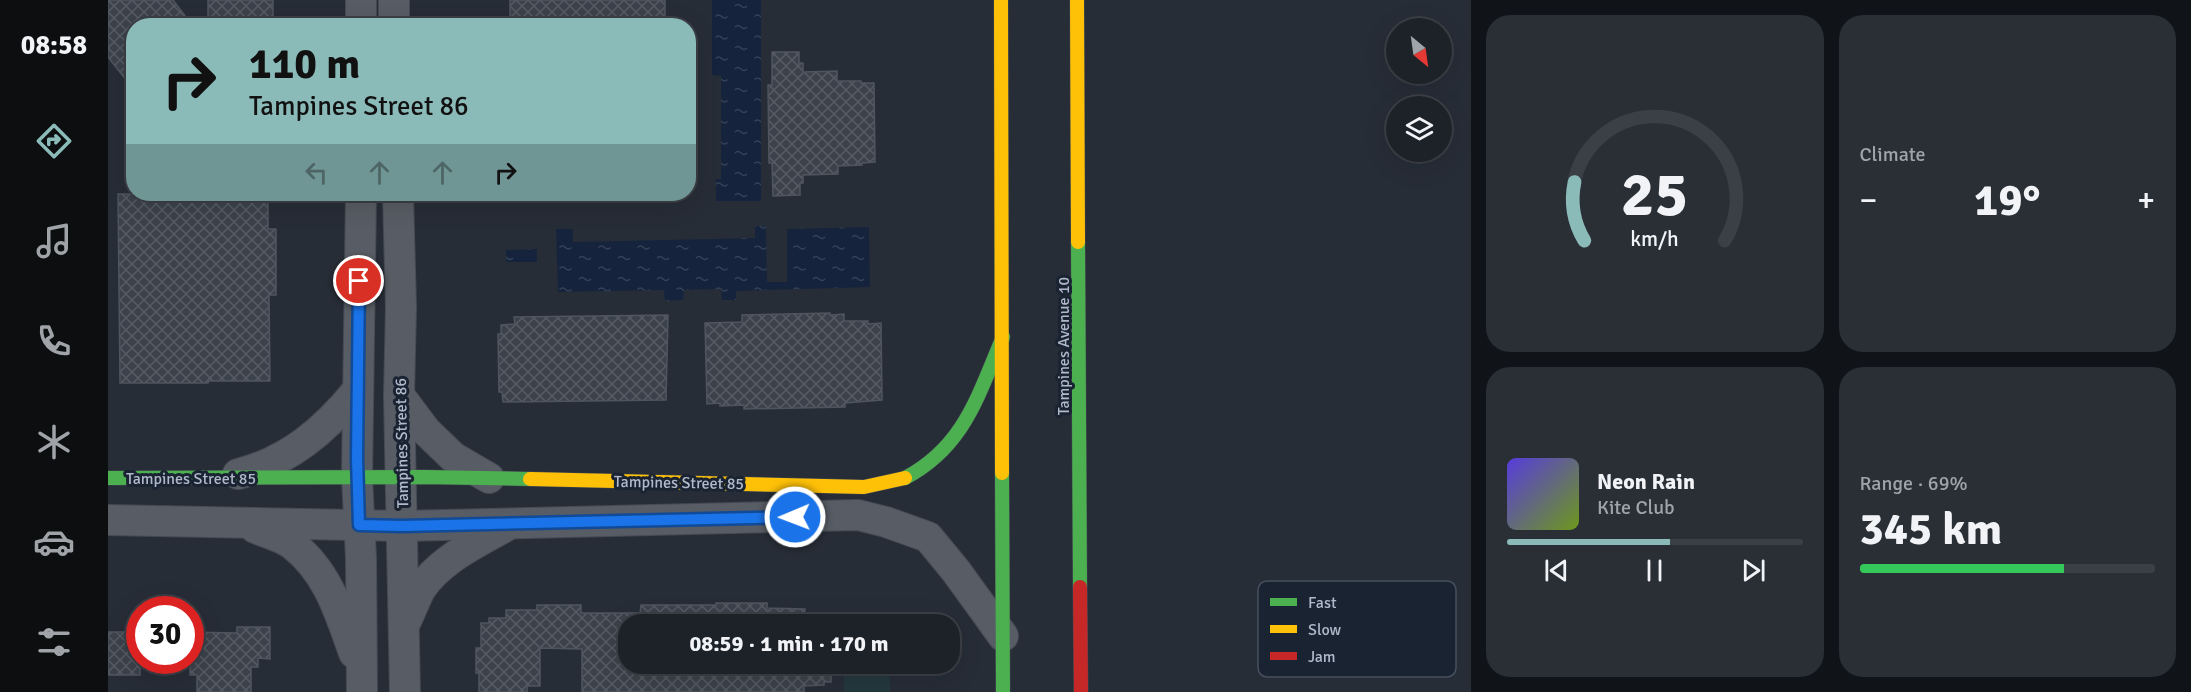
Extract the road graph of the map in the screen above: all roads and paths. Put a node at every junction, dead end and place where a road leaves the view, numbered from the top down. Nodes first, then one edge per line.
1 (361, 0) edge
2 (394, 0) edge
3 (1001, 0) edge
4 (1077, 0) edge
5 (361, 18) edge
6 (394, 18) edge
7 (361, 201) edge
8 (398, 201) edge
9 (1003, 337) junction
10 (357, 391) junction
11 (399, 394) junction
12 (357, 477) junction
13 (108, 478) edge
14 (220, 478) junction
15 (402, 478) junction
16 (489, 478) junction
17 (108, 520) edge
18 (242, 523) junction
19 (510, 524) junction
20 (359, 525) junction
21 (402, 526) junction
22 (404, 625) junction
23 (1002, 636) junction
24 (362, 684) edge
25 (405, 692) edge
26 (1003, 692) edge
27 (1081, 692) edge

1 - 5 street
2 - 6 street
3 - 9 main road
4 - 27 main road, Tampines Avenue 10
7 - 10 street
8 - 11 street, Tampines Street 86
9 - 16 main road, Tampines Street 85
9 - 23 main road
10 - 12 street
10 - 14 street
11 - 15 street, Tampines Street 86
11 - 16 street, Tampines Street 85
12 - 14 main road, Tampines Street 85
12 - 15 main road, Tampines Street 85
12 - 20 street
13 - 14 main road, Tampines Street 85
15 - 16 main road, Tampines Street 85
15 - 21 street, Tampines Street 86
17 - 18 street
18 - 20 street
18 - 24 street
19 - 21 street
19 - 22 street
19 - 23 street
20 - 21 street
20 - 24 street
21 - 22 street, Tampines Street 86
22 - 25 street, Tampines Street 86
23 - 26 main road

